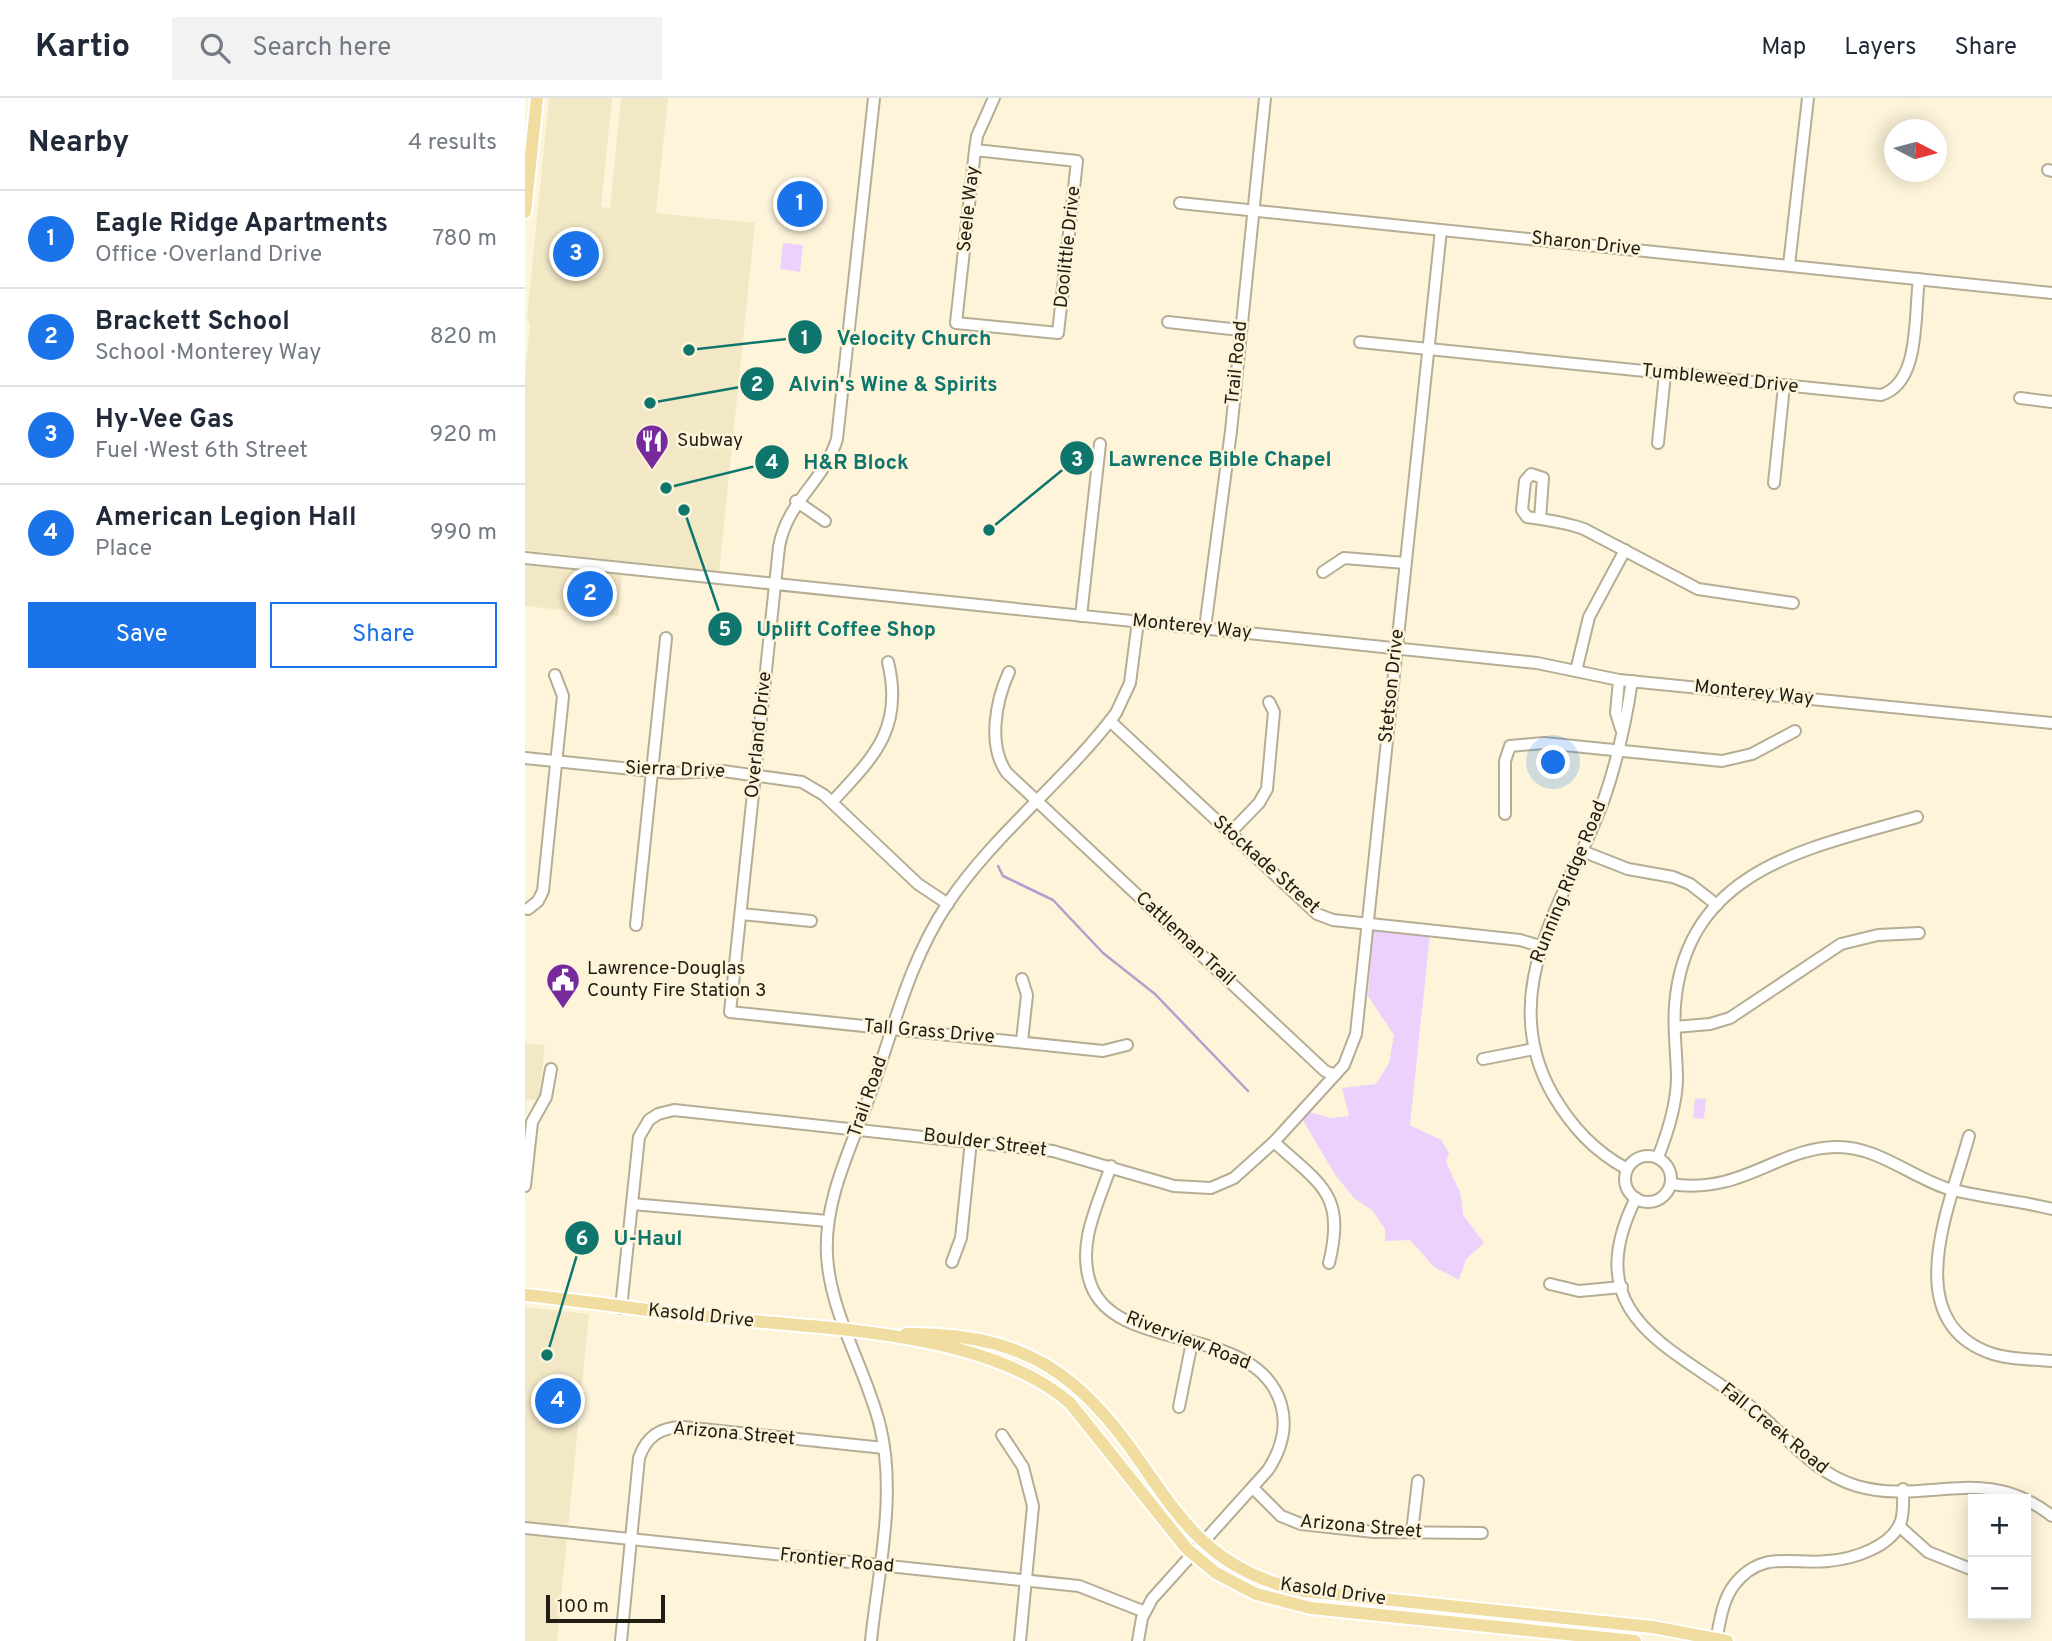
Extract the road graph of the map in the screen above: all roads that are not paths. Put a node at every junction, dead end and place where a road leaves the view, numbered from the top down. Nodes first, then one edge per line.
1 (537, 98) edge
2 (874, 98) edge
3 (994, 98) edge
4 (1265, 98) edge
5 (1808, 98) edge
6 (975, 150) junction
7 (1180, 202) dead end
8 (1253, 209) junction
9 (525, 212) edge
10 (1441, 230) junction
11 (1789, 265) junction
12 (1919, 279) junction
13 (2052, 293) edge
14 (1168, 322) dead end
15 (1240, 330) junction
16 (1058, 333) joint
17 (1360, 342) dead end
18 (1429, 350) junction
19 (1665, 374) junction
20 (1784, 386) junction
21 (2020, 398) dead end
22 (2052, 402) edge
23 (1658, 443) dead end
24 (1100, 444) dead end
25 (1774, 484) dead end
26 (796, 501) junction
27 (1539, 519) dead end
28 (825, 521) dead end
29 (1625, 550) junction
30 (525, 558) edge
31 (1405, 563) junction
32 (1323, 572) dead end
33 (775, 584) junction
34 (1793, 603) dead end
35 (1081, 615) junction
36 (1138, 621) junction
37 (1205, 628) junction
38 (666, 638) dead end
39 (1396, 649) junction
40 (888, 662) dead end
41 (1576, 671) junction
42 (1009, 672) dead end
43 (555, 675) dead end
44 (1619, 680) junction
45 (1632, 681) junction
46 (1269, 702) dead end
47 (1110, 721) junction
48 (2052, 723) edge
49 (1621, 729) junction
50 (1795, 731) dead end
51 (1617, 750) junction
52 (525, 758) edge
53 (556, 761) junction
54 (652, 771) junction
55 (755, 775) junction
56 (1037, 800) junction
57 (832, 802) junction
58 (1505, 814) dead end
59 (1917, 817) dead end
60 (1230, 833) junction
61 (1582, 851) junction
62 (948, 904) junction
63 (1717, 905) junction
64 (528, 909) dead end
65 (741, 914) junction
66 (811, 921) dead end
67 (1367, 924) junction
68 (636, 925) dead end
69 (1919, 933) dead end
70 (1540, 946) junction
71 (1021, 979) dead end
72 (730, 1012) joint
73 (1675, 1027) junction
74 (891, 1029) junction
75 (1022, 1041) junction
76 (1127, 1045) dead end
77 (1534, 1049) junction
78 (1483, 1059) dead end
79 (551, 1069) dead end
80 (1335, 1075) junction
81 (1293, 1120) joint
82 (857, 1129) junction
83 (1969, 1136) dead end
84 (971, 1141) junction
85 (1274, 1142) junction
86 (1658, 1157) junction
87 (1111, 1166) junction
88 (1627, 1169) junction
89 (1671, 1184) junction
90 (525, 1186) edge
91 (1955, 1190) junction
92 (1636, 1198) junction
93 (632, 1204) junction
94 (2052, 1209) edge
95 (828, 1221) junction
96 (952, 1262) dead end
97 (1329, 1263) dead end
98 (1550, 1284) dead end
99 (1622, 1287) junction
100 (525, 1295) edge
101 (621, 1308) junction
102 (847, 1332) junction
103 (878, 1335) junction
104 (1192, 1342) junction
105 (2052, 1361) edge
106 (1179, 1407) dead end
107 (1002, 1435) dead end
108 (884, 1448) junction
109 (1418, 1481) dead end
110 (1252, 1488) junction
111 (1903, 1489) junction
112 (2052, 1516) edge
113 (1899, 1527) junction
114 (525, 1528) edge
115 (1412, 1532) junction
116 (1482, 1533) dead end
117 (631, 1539) junction
118 (1203, 1542) junction
119 (1192, 1554) junction
120 (879, 1565) junction
121 (1968, 1568) edge
122 (1027, 1580) junction
123 (1145, 1612) junction
124 (1720, 1640) edge
125 (621, 1641) edge
126 (871, 1641) edge
127 (1020, 1641) edge
128 (1137, 1641) edge
129 (1635, 1641) edge

1 - 9 main road
2 - 26 street, Overland Drive
3 - 6 street, Seele Way
4 - 8 street, Trail Road
5 - 11 street
6 - 16 street, Doolittle Drive
6 - 16 street, Seele Way
7 - 8 street, Sharon Drive
8 - 10 street, Sharon Drive
8 - 15 street, Trail Road
10 - 11 street, Sharon Drive
10 - 18 street, Stetson Drive
11 - 12 street, Sharon Drive
12 - 13 street, Sharon Drive
12 - 20 street, Tumbleweed Drive
14 - 15 street
15 - 37 street, Trail Road
17 - 18 street, Tumbleweed Drive
18 - 19 street, Tumbleweed Drive
18 - 31 street, Stetson Drive
19 - 20 street, Tumbleweed Drive
19 - 23 street
20 - 25 street
21 - 22 street
24 - 35 street
26 - 28 street
26 - 33 street, Overland Drive
27 - 29 street
29 - 34 street
29 - 41 street
30 - 33 street, Monterey Way
31 - 32 street
31 - 39 street, Stetson Drive
33 - 35 street, Monterey Way
33 - 55 street, Overland Drive
35 - 36 street, Monterey Way
36 - 37 street, Monterey Way
36 - 47 street, Trail Road
37 - 39 street, Monterey Way
38 - 54 street
39 - 41 street, Monterey Way
39 - 67 street, Stetson Drive
40 - 57 street
41 - 44 street, Monterey Way
42 - 56 street, Cattleman Trail
43 - 53 street
44 - 45 street, Monterey Way
44 - 49 street, Running Ridge Road
45 - 48 street, Monterey Way
45 - 49 street, Running Ridge Road
46 - 60 street
47 - 56 street, Trail Road
47 - 60 street, Stockade Street
49 - 51 street, Running Ridge Road
50 - 51 street
51 - 58 street
51 - 61 street, Running Ridge Road
52 - 53 street, Sierra Drive
53 - 54 street, Sierra Drive
53 - 64 street
54 - 55 street, Sierra Drive
54 - 68 street
55 - 57 street, Sierra Drive
55 - 65 street, Overland Drive
56 - 62 street, Trail Road
56 - 80 street, Cattleman Trail
57 - 62 street, Sierra Drive
59 - 63 street
60 - 67 street, Stockade Street
61 - 63 street
61 - 70 street, Running Ridge Road
62 - 74 street, Trail Road
63 - 73 street
65 - 66 street
65 - 72 street, Overland Drive
67 - 70 street, Stockade Street
67 - 80 street, Stetson Drive
69 - 73 street
70 - 77 street, Running Ridge Road
71 - 75 street
72 - 74 street, Tall Grass Drive
73 - 86 street
74 - 75 street, Tall Grass Drive
74 - 82 street, Trail Road
75 - 76 street, Tall Grass Drive
77 - 78 street
77 - 88 street, Running Ridge Road
79 - 90 street
80 - 81 street, Stetson Drive
81 - 85 street, Boulder Street
82 - 84 street, Boulder Street
82 - 93 street, Boulder Street
82 - 95 street, Trail Road
83 - 91 street
84 - 87 street, Boulder Street
84 - 96 street
85 - 87 street, Boulder Street
85 - 97 street
86 - 88 street
86 - 89 street
87 - 104 street, Riverview Road
88 - 92 street
89 - 91 street
89 - 92 street
91 - 94 street
91 - 105 street
92 - 99 street, Fall Creek Road
93 - 95 street
93 - 101 street
95 - 102 street, Trail Road
98 - 99 street
99 - 111 street, Fall Creek Road
100 - 101 main road, Kasold Drive
101 - 102 main road, Kasold Drive
102 - 103 main road, Kasold Drive
102 - 108 street, Trail Road
103 - 118 main road, Kasold Drive
103 - 119 main road, Kasold Drive
104 - 106 street
104 - 110 street, Riverview Road
107 - 122 street
108 - 117 street, Arizona Street
108 - 120 street, Trail Road
109 - 115 street
110 - 115 street, Arizona Street
110 - 118 street, Riverview Road
111 - 112 street, Fall Creek Road
111 - 113 street
113 - 121 street
113 - 124 street
114 - 117 street, Frontier Road
115 - 116 street, Arizona Street
117 - 120 street, Frontier Road
117 - 125 street
118 - 119 street, Riverview Road
118 - 124 main road, Kasold Drive
119 - 123 street, Riverview Road
119 - 129 main road, Kasold Drive
120 - 122 street, Frontier Road
120 - 126 street, Trail Road
122 - 123 street, Frontier Road
122 - 127 street
123 - 128 street, Riverview Road

